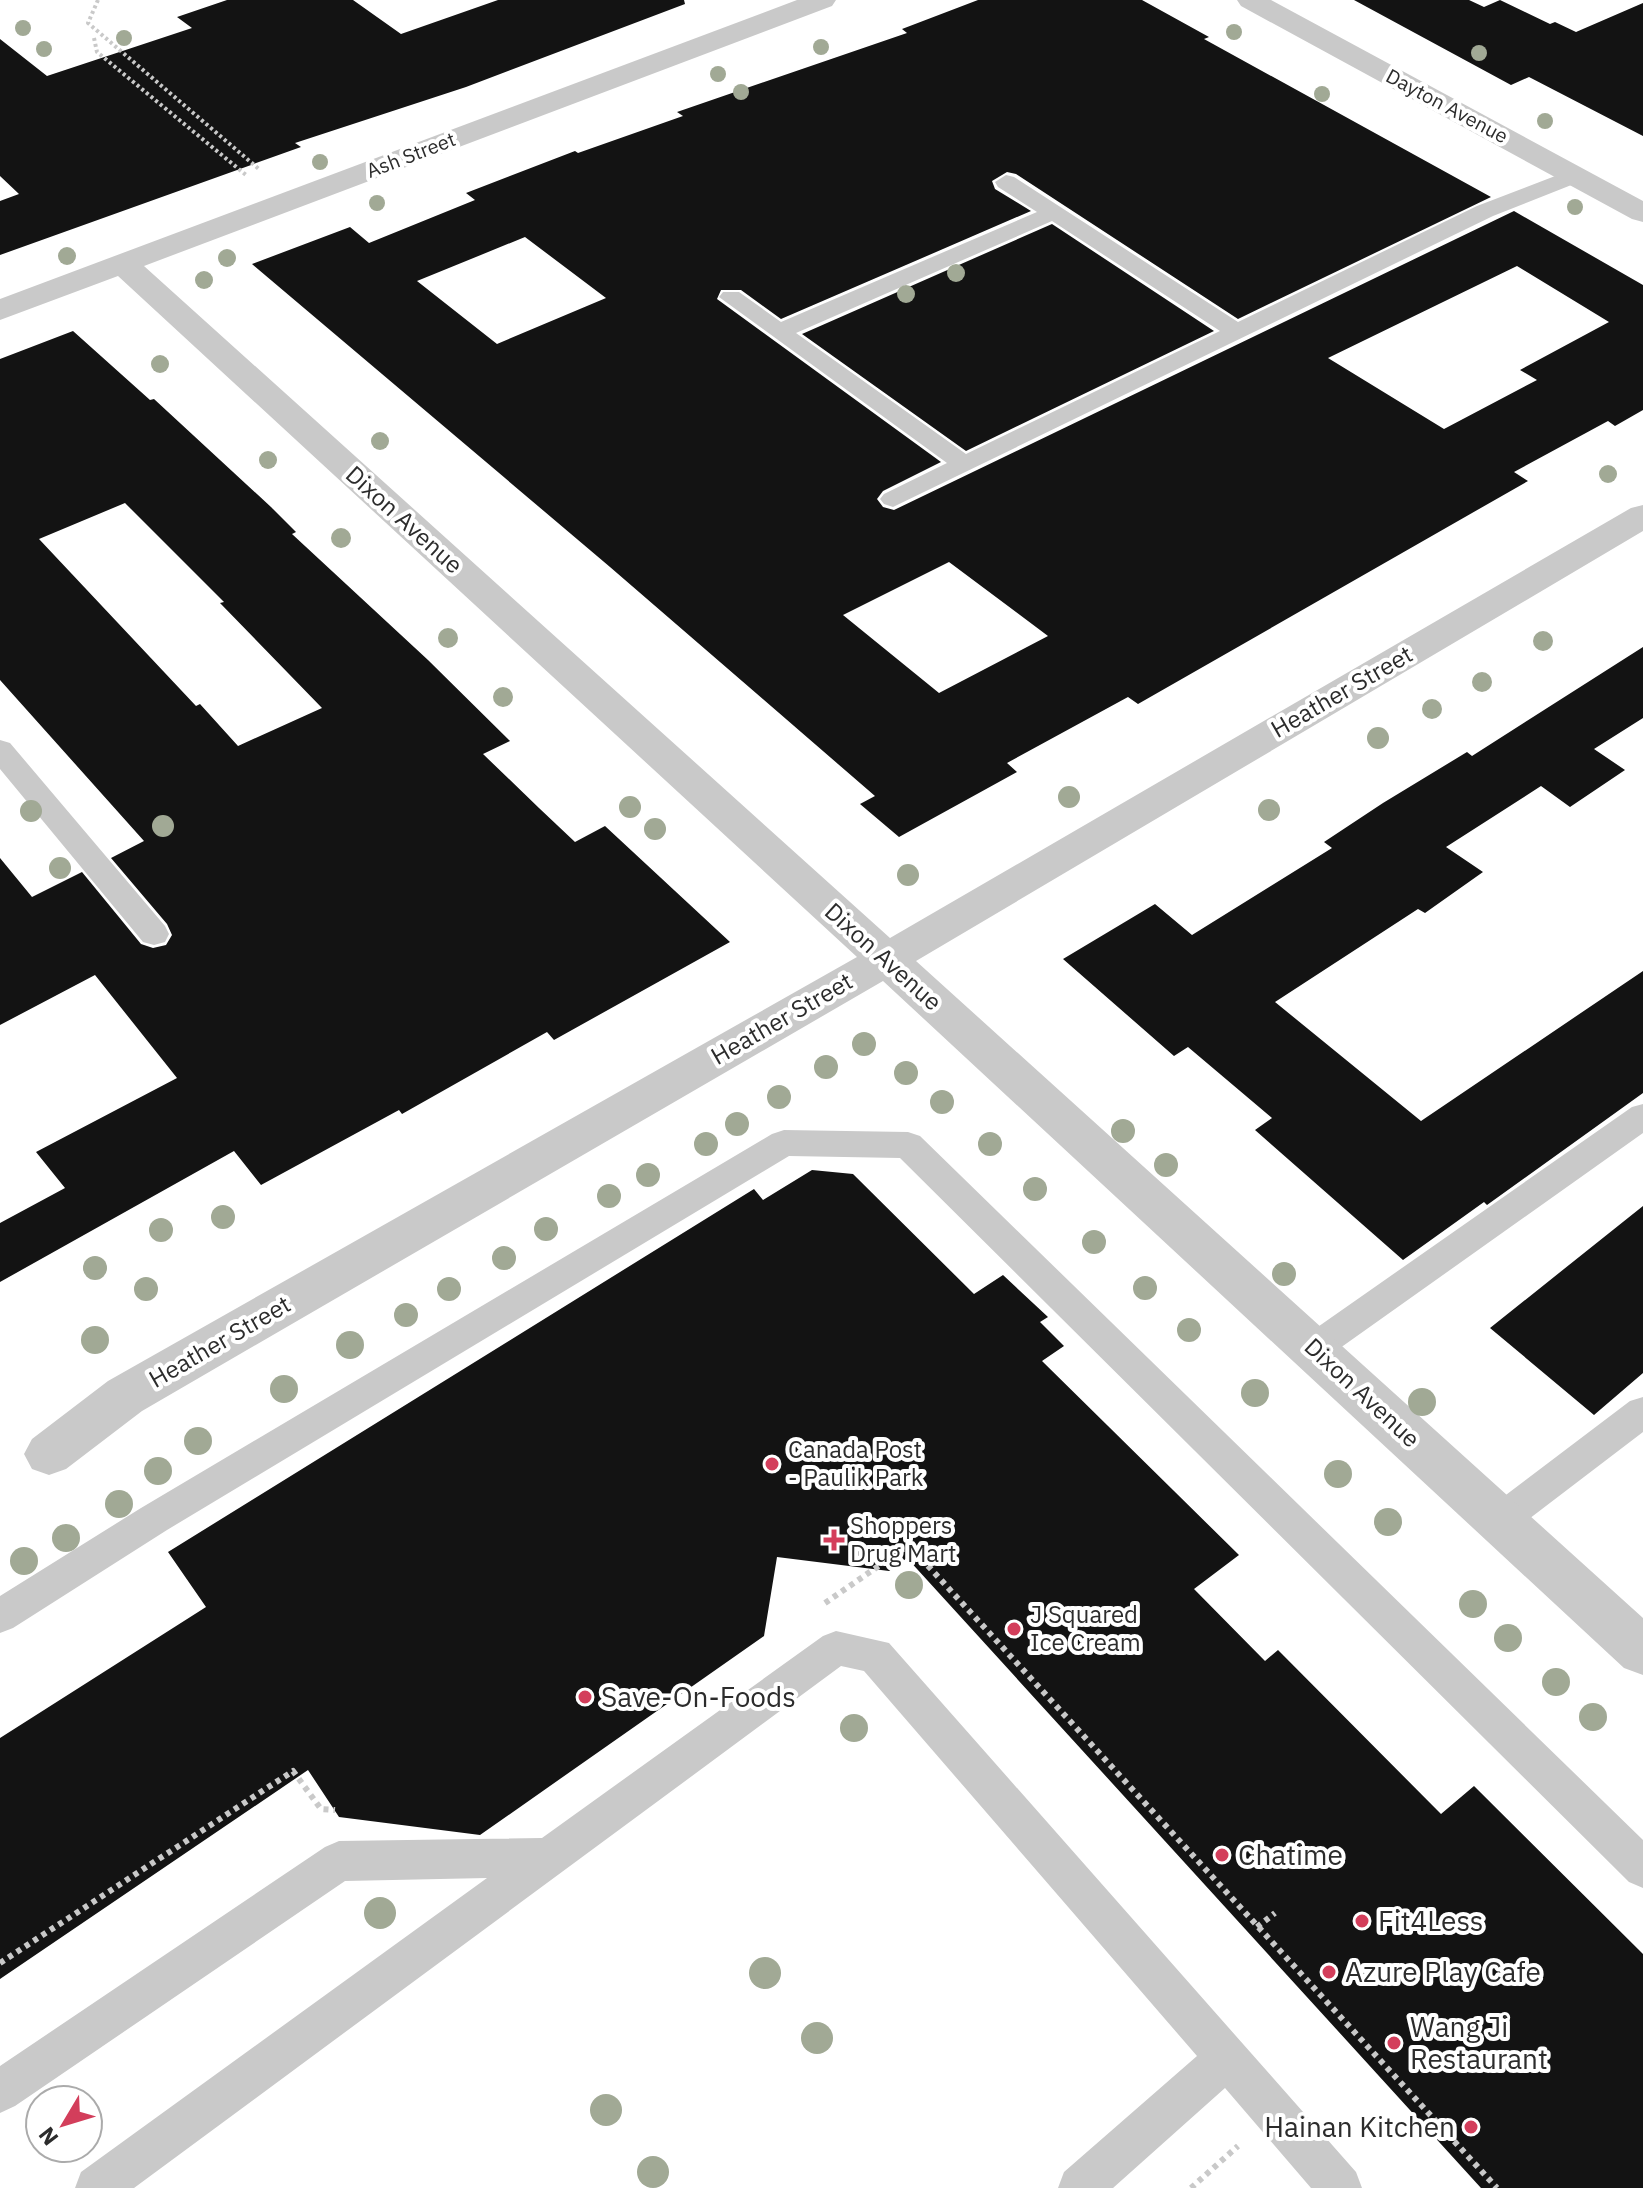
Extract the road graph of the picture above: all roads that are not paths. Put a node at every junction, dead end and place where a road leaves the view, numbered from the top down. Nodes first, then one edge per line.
1 (822, 0) edge
2 (1251, 0) edge
3 (1576, 175) junction
4 (1006, 182) dead end
5 (1052, 213) junction
6 (1643, 213) edge
7 (122, 263) junction
8 (731, 297) dead end
9 (0, 310) edge
10 (781, 331) junction
11 (1236, 331) junction
12 (963, 463) junction
13 (893, 499) dead end
14 (1643, 516) edge
15 (0, 750) edge
16 (154, 934) dead end
17 (886, 959) junction
18 (1643, 1116) edge
19 (1314, 1348) junction
20 (1643, 1412) edge
21 (49, 1454) dead end
22 (1499, 1521) junction
23 (0, 1616) edge
24 (1643, 1651) edge
25 (549, 1858) junction
26 (1643, 1868) edge
27 (1225, 2059) junction
28 (0, 2091) edge
29 (97, 2188) edge
30 (1080, 2188) edge
31 (1340, 2188) edge

1 - 7 street, Ash Street
2 - 3 street, Dayton Avenue
3 - 6 street, Dayton Avenue
3 - 11 lane
4 - 5 lane
5 - 10 lane
5 - 11 lane
7 - 9 street, Ash Street
7 - 17 street, Dixon Avenue
8 - 10 lane
10 - 12 lane
11 - 12 lane
12 - 13 lane
14 - 17 street, Heather Street
15 - 16 lane
17 - 19 street, Dixon Avenue
17 - 21 street, Heather Street
18 - 19 lane
19 - 22 street, Dixon Avenue
20 - 22 lane
22 - 24 street, Dixon Avenue
23 - 26 lane
25 - 27 lane
25 - 28 lane
25 - 29 lane
27 - 30 lane
27 - 31 lane

